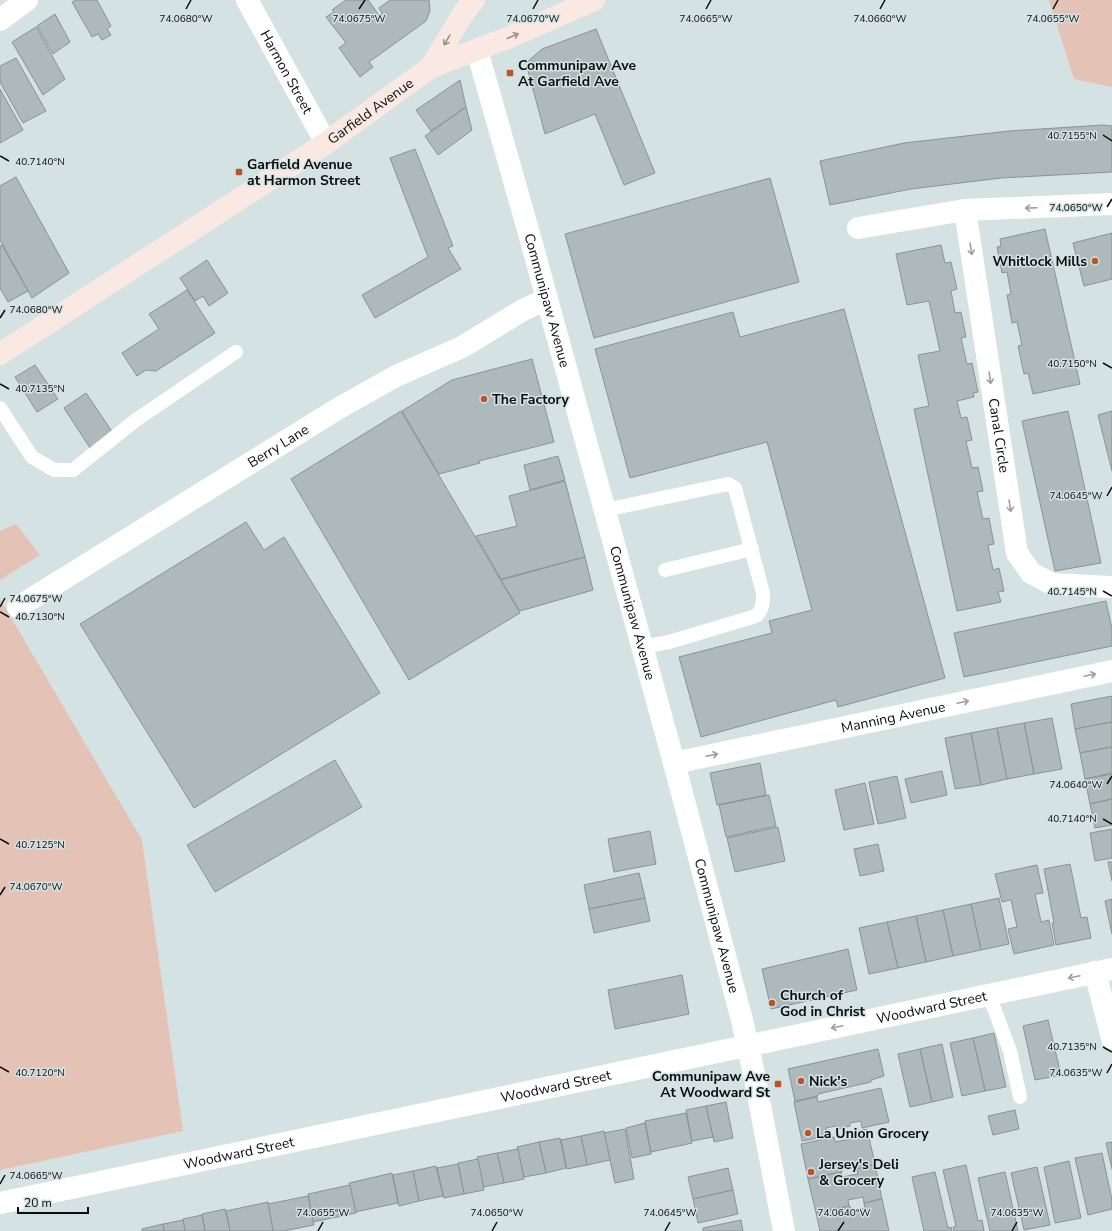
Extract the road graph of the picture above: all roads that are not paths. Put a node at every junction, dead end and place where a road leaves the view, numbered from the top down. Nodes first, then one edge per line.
1 (27, 0) edge
2 (247, 0) edge
3 (582, 2) edge
4 (466, 4) edge
5 (1, 18) edge
6 (476, 50) junction
7 (431, 67) junction
8 (326, 143) junction
9 (1112, 204) edge
10 (965, 210) junction
11 (858, 228) dead end
12 (547, 299) junction
13 (236, 352) dead end
14 (0, 354) edge
15 (0, 408) edge
16 (605, 510) junction
17 (752, 549) junction
18 (665, 570) dead end
19 (1112, 587) edge
20 (18, 606) dead end
21 (642, 647) junction
22 (1112, 670) edge
23 (674, 763) junction
24 (1104, 970) edge
25 (989, 995) junction
26 (1112, 1038) edge
27 (748, 1046) junction
28 (1020, 1097) dead end
29 (0, 1203) edge
30 (784, 1231) edge

1 - 5 street
2 - 8 street, Harmon Street
6 -> 3 main road, Garfield Avenue
4 - 6 main road, Communipaw Avenue
4 -> 7 main road
6 - 7 main road, Garfield Avenue
6 - 12 street, Communipaw Avenue
7 - 8 main road, Garfield Avenue
8 - 14 main road, Garfield Avenue
9 -> 10 street
10 - 11 street
10 -> 19 street, Canal Circle
12 - 16 street, Communipaw Avenue
12 - 20 street, Berry Lane
13 - 15 lane
16 - 17 lane
16 - 21 street, Communipaw Avenue
17 - 18 lane
17 - 21 lane
21 - 23 street, Communipaw Avenue
23 -> 22 street, Manning Avenue
23 - 27 street, Communipaw Avenue
24 -> 25 street, Woodward Street
24 - 26 street
25 -> 27 street, Woodward Street
25 - 28 lane
27 - 29 street, Woodward Street
27 - 30 street, Communipaw Avenue

